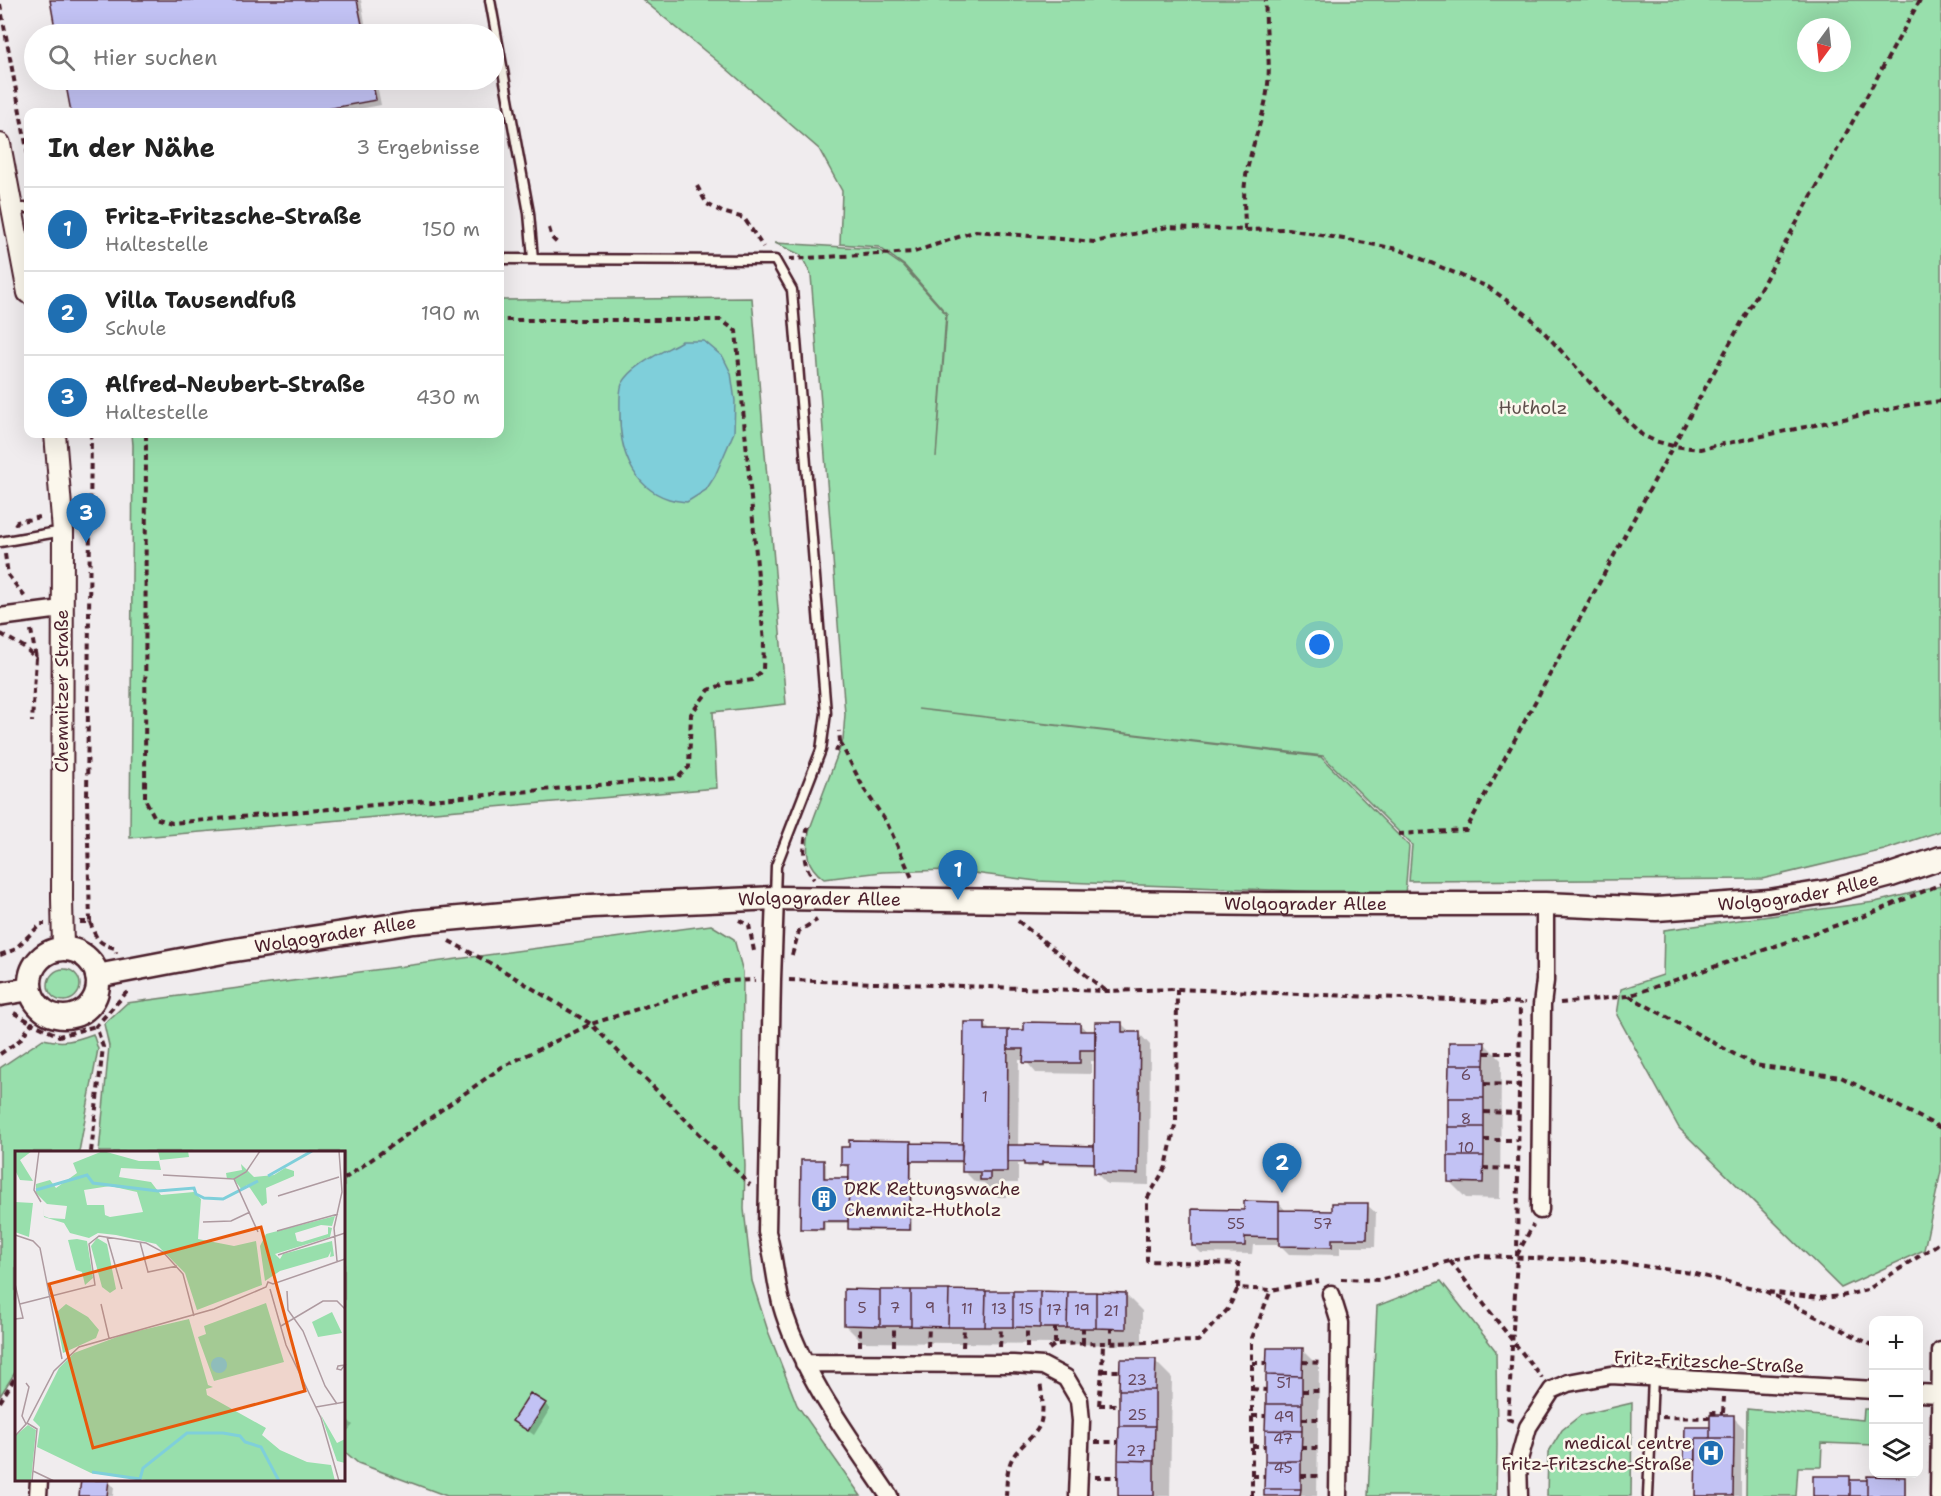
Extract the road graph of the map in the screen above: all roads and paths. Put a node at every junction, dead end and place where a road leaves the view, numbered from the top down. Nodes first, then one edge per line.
1 (490, 0) edge
2 (1266, 0) edge
3 (1920, 0) edge
4 (0, 4) edge
5 (494, 24) edge
6 (504, 76) edge
7 (24, 133) edge
8 (0, 144) edge
9 (697, 186) dead end
10 (20, 208) edge
11 (549, 228) dead end
12 (1245, 230) junction
13 (561, 246) dead end
14 (754, 247) dead end
15 (24, 250) edge
16 (504, 259) edge
17 (533, 259) junction
18 (791, 264) dead end
19 (504, 320) edge
20 (1941, 401) edge
21 (55, 438) edge
22 (91, 438) edge
23 (146, 438) edge
24 (1673, 446) junction
25 (90, 507) junction
26 (62, 508) junction
27 (63, 531) junction
28 (2, 542) edge
29 (62, 609) junction
30 (28, 614) junction
31 (0, 617) edge
32 (0, 634) edge
33 (87, 647) dead end
34 (36, 658) junction
35 (32, 722) dead end
36 (839, 729) dead end
37 (840, 741) junction
38 (834, 756) dead end
39 (811, 818) dead end
40 (1398, 834) dead end
41 (1941, 858) edge
42 (913, 880) dead end
43 (817, 882) dead end
44 (1941, 884) edge
45 (775, 898) junction
46 (1545, 904) junction
47 (732, 917) dead end
48 (819, 918) dead end
49 (1018, 920) dead end
50 (90, 922) dead end
51 (444, 938) dead end
52 (63, 949) junction
53 (755, 958) dead end
54 (791, 960) dead end
55 (790, 970) dead end
56 (121, 972) junction
57 (97, 976) junction
58 (772, 980) junction
59 (789, 980) junction
60 (30, 989) junction
61 (1177, 989) junction
62 (1106, 991) junction
63 (0, 994) edge
64 (1628, 996) junction
65 (1520, 1003) junction
66 (1542, 1005) junction
67 (591, 1024) junction
68 (96, 1026) junction
69 (1485, 1053) dead end
70 (1519, 1053) junction
71 (0, 1054) edge
72 (1484, 1084) dead end
73 (1519, 1084) junction
74 (1484, 1112) dead end
75 (1519, 1113) junction
76 (1941, 1128) edge
77 (1484, 1140) dead end
78 (1518, 1140) junction
79 (91, 1151) edge
80 (1484, 1168) dead end
81 (1518, 1169) junction
82 (345, 1178) edge
83 (766, 1202) junction
84 (1540, 1210) joint
85 (1941, 1242) edge
86 (1517, 1257) junction
87 (1450, 1261) junction
88 (1340, 1279) dead end
89 (1238, 1288) junction
90 (1325, 1288) joint
91 (1270, 1290) junction
92 (1765, 1292) junction
93 (1055, 1328) dead end
94 (1083, 1328) dead end
95 (1111, 1329) dead end
96 (1513, 1341) junction
97 (1111, 1342) junction
98 (1083, 1343) junction
99 (1103, 1343) junction
100 (1055, 1344) junction
101 (1869, 1344) edge
102 (1941, 1351) edge
103 (804, 1363) junction
104 (1252, 1363) junction
105 (1266, 1363) dead end
106 (1038, 1366) junction
107 (1102, 1371) junction
108 (1119, 1371) dead end
109 (1653, 1377) junction
110 (15, 1378) edge
111 (1252, 1389) junction
112 (1266, 1390) dead end
113 (1552, 1390) junction
114 (1869, 1390) edge
115 (1923, 1393) edge
116 (1940, 1394) edge
117 (0, 1402) edge
118 (1080, 1404) junction
119 (1099, 1405) junction
120 (1119, 1405) dead end
121 (1723, 1412) dead end
122 (1252, 1416) junction
123 (1265, 1416) dead end
124 (1682, 1417) dead end
125 (1528, 1427) junction
126 (1252, 1446) junction
127 (1265, 1446) dead end
128 (1252, 1476) junction
129 (1264, 1476) dead end
130 (39, 1481) edge
131 (38, 1496) edge
132 (889, 1496) edge
133 (1006, 1496) edge
134 (1078, 1496) edge
135 (1252, 1496) edge
136 (1338, 1496) edge
137 (1519, 1496) edge
138 (1648, 1496) edge
139 (1939, 1496) edge

1 - 5 lane
2 - 12 path
3 - 24 path
4 - 7 path
6 - 17 lane
8 - 10 street
9 - 14 path
10 - 15 street
11 - 13 path
12 - 18 path
12 - 24 path
16 - 17 lane
17 - 45 lane
19 - 23 path
20 - 24 path
21 - 26 street, Chemnitzer Straße
22 - 25 path
24 - 40 path
25 - 26 path
25 - 33 path
26 - 27 street, Chemnitzer Straße
26 - 28 path
27 - 28 lane
27 - 29 street, Chemnitzer Straße
28 - 30 path
29 - 30 street
29 - 52 street, Chemnitzer Straße
30 - 31 street
30 - 34 path
32 - 34 path
34 - 35 path
36 - 37 path
37 - 38 path
37 - 42 path
39 - 43 path
41 - 46 main road, Wolgograder Allee
44 - 64 path
45 - 46 main road, Wolgograder Allee
45 - 56 main road, Wolgograder Allee
45 - 58 street
46 - 66 street
47 - 53 path
48 - 54 path
49 - 62 path
50 - 56 path
51 - 67 path
52 - 57 main road
52 - 60 main road
55 - 59 path
56 - 57 main road, Wolgograder Allee
56 - 68 path
57 - 60 main road
58 - 59 path
58 - 67 path
58 - 83 street
59 - 62 path
60 - 63 main road
61 - 62 path
61 - 65 path
61 - 89 path
64 - 66 path
64 - 76 path
65 - 66 path
65 - 70 path
66 - 84 street
67 - 82 path
67 - 83 path
68 - 71 path
68 - 79 path
69 - 70 path
70 - 73 path
72 - 73 path
73 - 75 path
74 - 75 path
75 - 78 path
77 - 78 path
78 - 81 path
80 - 81 path
81 - 86 path
83 - 103 street
84 - 86 path
85 - 92 path
86 - 87 path
86 - 92 path
86 - 96 path
87 - 88 path
87 - 96 path
89 - 91 path
89 - 97 path
90 - 91 path
90 - 136 street
91 - 104 path
92 - 101 path
93 - 100 path
94 - 98 path
95 - 97 path
96 - 113 path
96 - 125 path
97 - 99 path
98 - 99 path
98 - 100 path
99 - 107 path
100 - 106 path
102 - 116 street
103 - 106 street
103 - 132 street
104 - 105 path
104 - 111 path
106 - 118 street
106 - 133 path
107 - 108 path
107 - 119 path
109 - 113 street, Fritz-Fritzsche-Straße
109 - 114 street, Fritz-Fritzsche-Straße
109 - 138 lane
110 - 117 path
111 - 112 path
111 - 122 path
113 - 125 street
115 - 116 street
116 - 139 street
118 - 119 path
118 - 134 street
119 - 120 path
121 - 124 path
122 - 123 path
122 - 126 path
125 - 137 street
126 - 127 path
126 - 128 path
128 - 129 path
128 - 135 path
130 - 131 street

